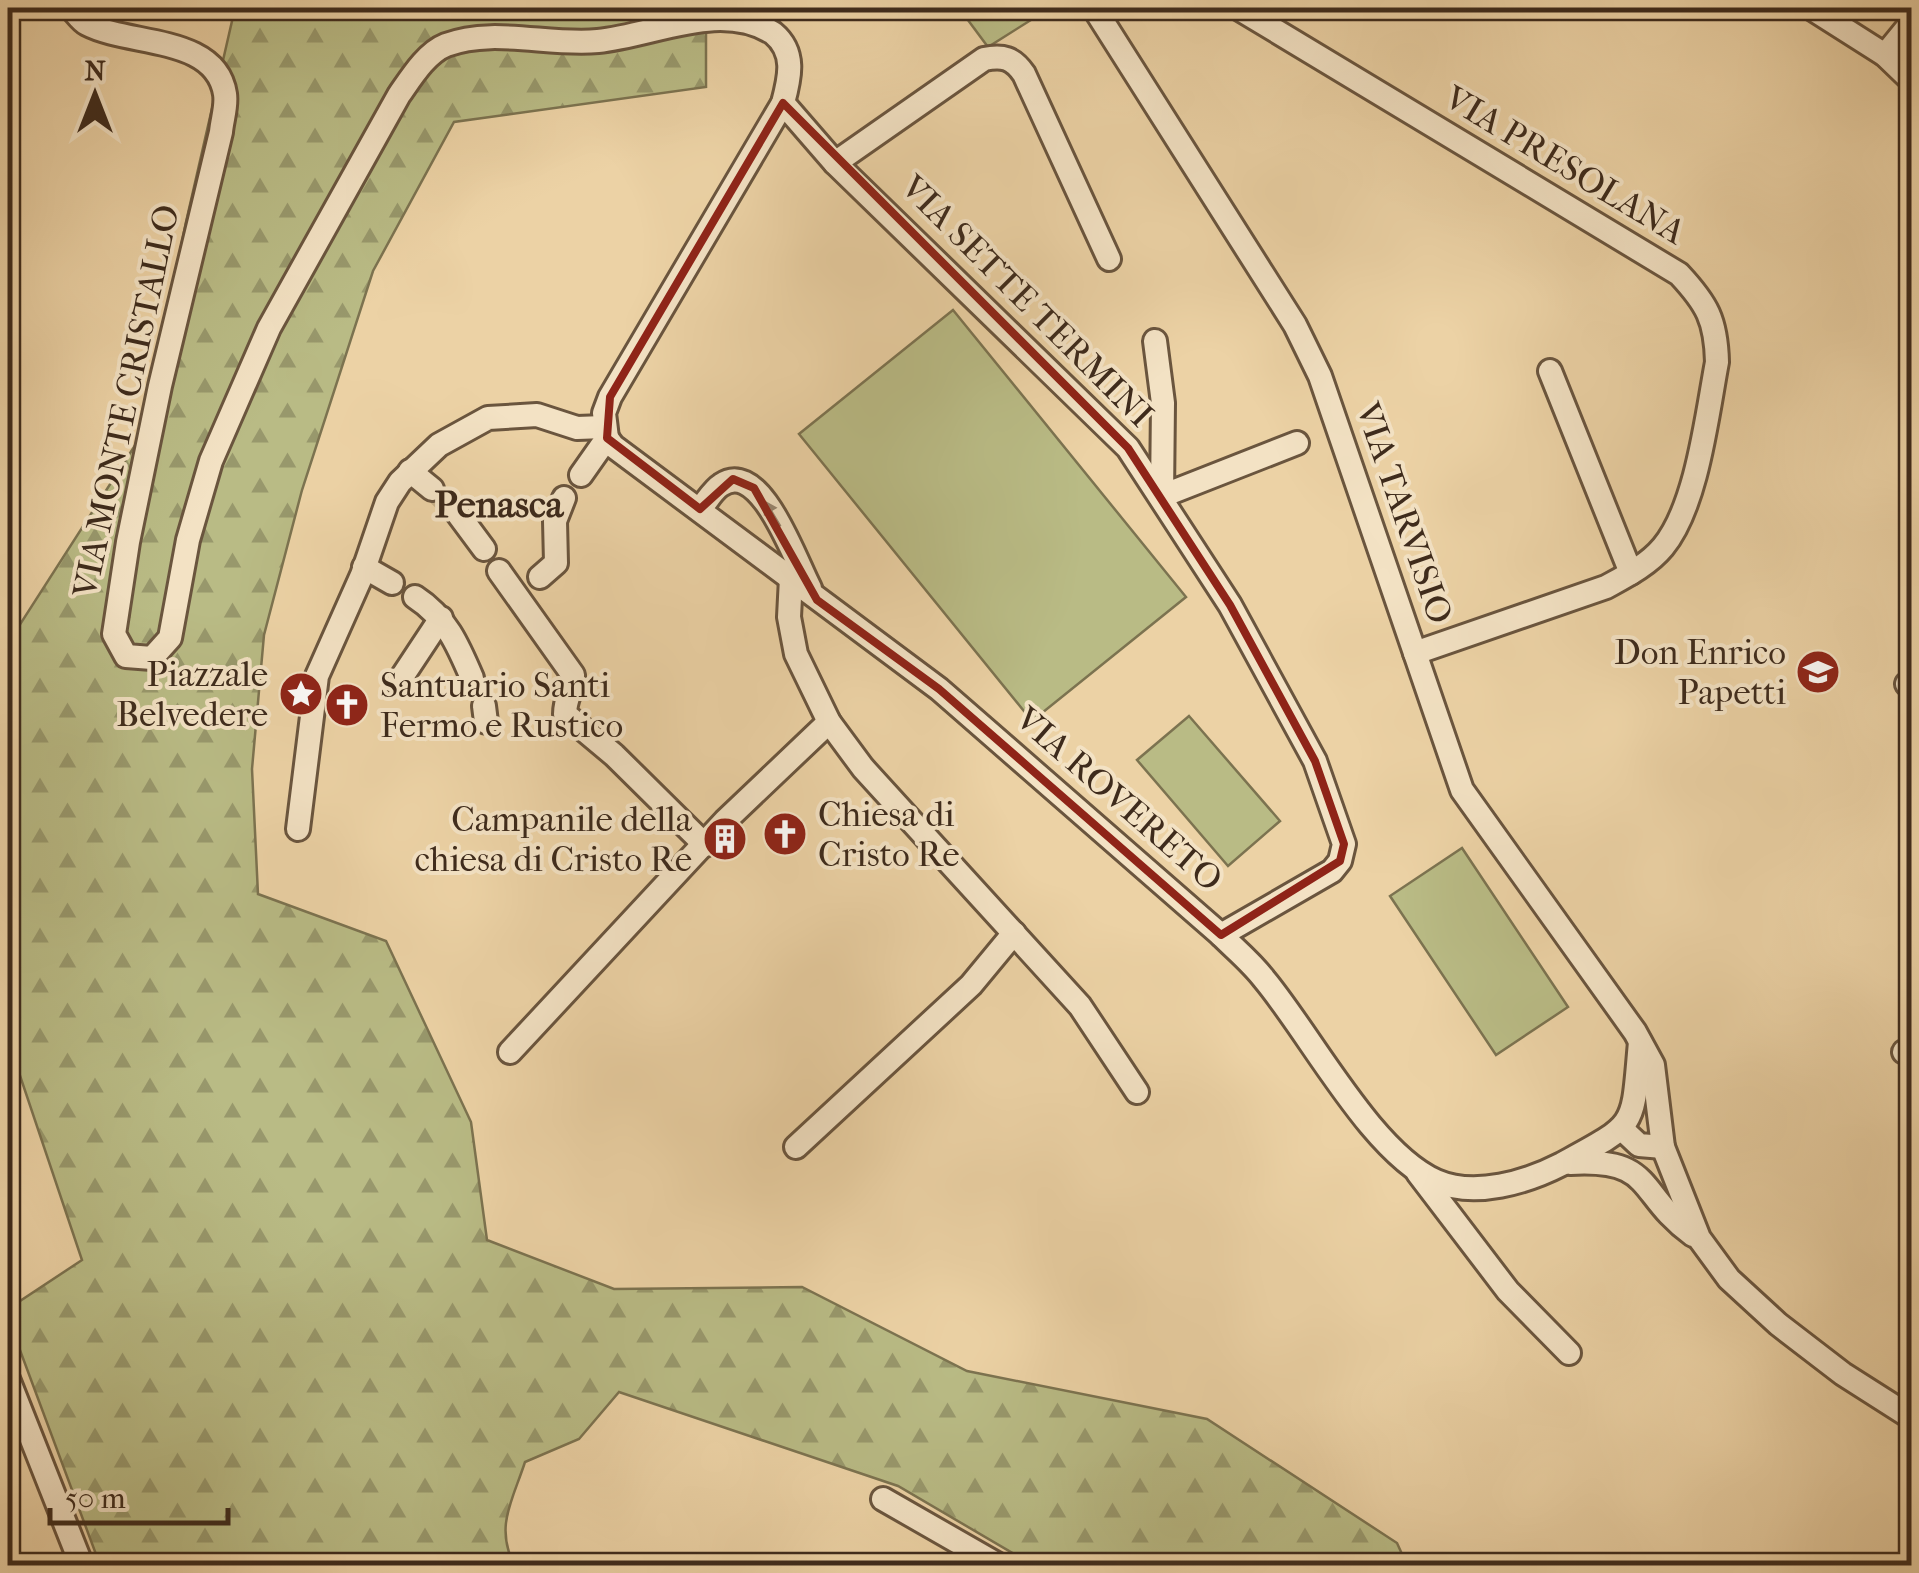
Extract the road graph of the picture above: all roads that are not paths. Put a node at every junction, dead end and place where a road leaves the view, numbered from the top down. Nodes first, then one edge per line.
1 (71, 8) edge
2 (1238, 8) edge
3 (1811, 8) edge
4 (722, 10) edge
5 (1101, 10) edge
6 (1912, 22) edge
7 (1885, 54) junction
8 (1912, 81) edge
9 (784, 103) junction
10 (836, 163) junction
11 (1109, 259) dead end
12 (1155, 342) dead end
13 (1550, 371) dead end
14 (605, 432) junction
15 (1297, 443) dead end
16 (410, 471) junction
17 (581, 475) dead end
18 (432, 489) tunnel mouth
19 (1162, 496) junction
20 (564, 498) dead end
21 (700, 509) junction
22 (458, 514) tunnel mouth
23 (484, 549) dead end
24 (364, 567) junction
25 (499, 571) dead end
26 (1631, 573) junction
27 (540, 577) dead end
28 (790, 578) junction
29 (392, 584) dead end
30 (415, 597) dead end
31 (817, 600) junction
32 (441, 618) junction
33 (1416, 653) junction
34 (472, 678) dead end
35 (398, 683) dead end
36 (830, 722) junction
37 (298, 828) dead end
38 (704, 845) junction
39 (1014, 933) junction
40 (1222, 936) junction
41 (1640, 1042) junction
42 (510, 1052) dead end
43 (1136, 1092) dead end
44 (1641, 1141) junction
45 (796, 1148) dead end
46 (1562, 1164) junction
47 (1412, 1167) junction
48 (1628, 1168) junction
49 (1698, 1238) junction
50 (1568, 1353) dead end
51 (8, 1379) edge
52 (1912, 1418) edge
53 (884, 1498) dead end
54 (82, 1566) edge
55 (1000, 1566) edge

1 - 4 street, VIA MONTE CRISTALLO
2 - 26 street, VIA PRESOLANA
3 - 7 street
4 - 9 street, VIA MONTE CRISTALLO
5 - 33 street, VIA TARVISIO
6 - 7 street
7 - 8 street
9 - 10 street, VIA SETTE TERMINI
9 - 14 street, VIA MONTE CRISTALLO
10 - 11 street, VIA SETTE TERMINI
10 - 19 street, VIA SETTE TERMINI
12 - 19 street, VIA SETTE TERMINI
13 - 26 street
14 - 16 street
14 - 17 street, VIA MONTE CRISTALLO
14 - 21 street, VIA ROVERETO
15 - 19 street
16 - 18 street
16 - 24 street
19 - 40 street, VIA SETTE TERMINI
20 - 27 street
21 - 28 street, VIA ROVERETO
31 -> 21 street
22 - 23 street
24 - 29 street
24 - 37 street
25 - 38 street
26 - 33 street, VIA PRESOLANA
28 - 31 street, VIA ROVERETO
28 - 36 street
30 - 32 street
31 - 40 street, VIA ROVERETO
32 - 34 street
32 - 35 street
33 - 41 street, VIA TARVISIO
36 - 38 street
36 - 39 street
38 - 42 street
39 - 43 street
39 - 45 street
40 - 47 street, VIA ROVERETO
41 - 44 street
41 - 44 street, VIA TARVISIO
44 - 46 street, VIA ROVERETO
44 - 48 street
44 - 49 street
46 - 47 street, VIA ROVERETO
46 - 48 street, VIA ROVERETO
47 - 50 street
48 - 49 street
49 - 52 street
51 - 54 street
53 - 55 street

